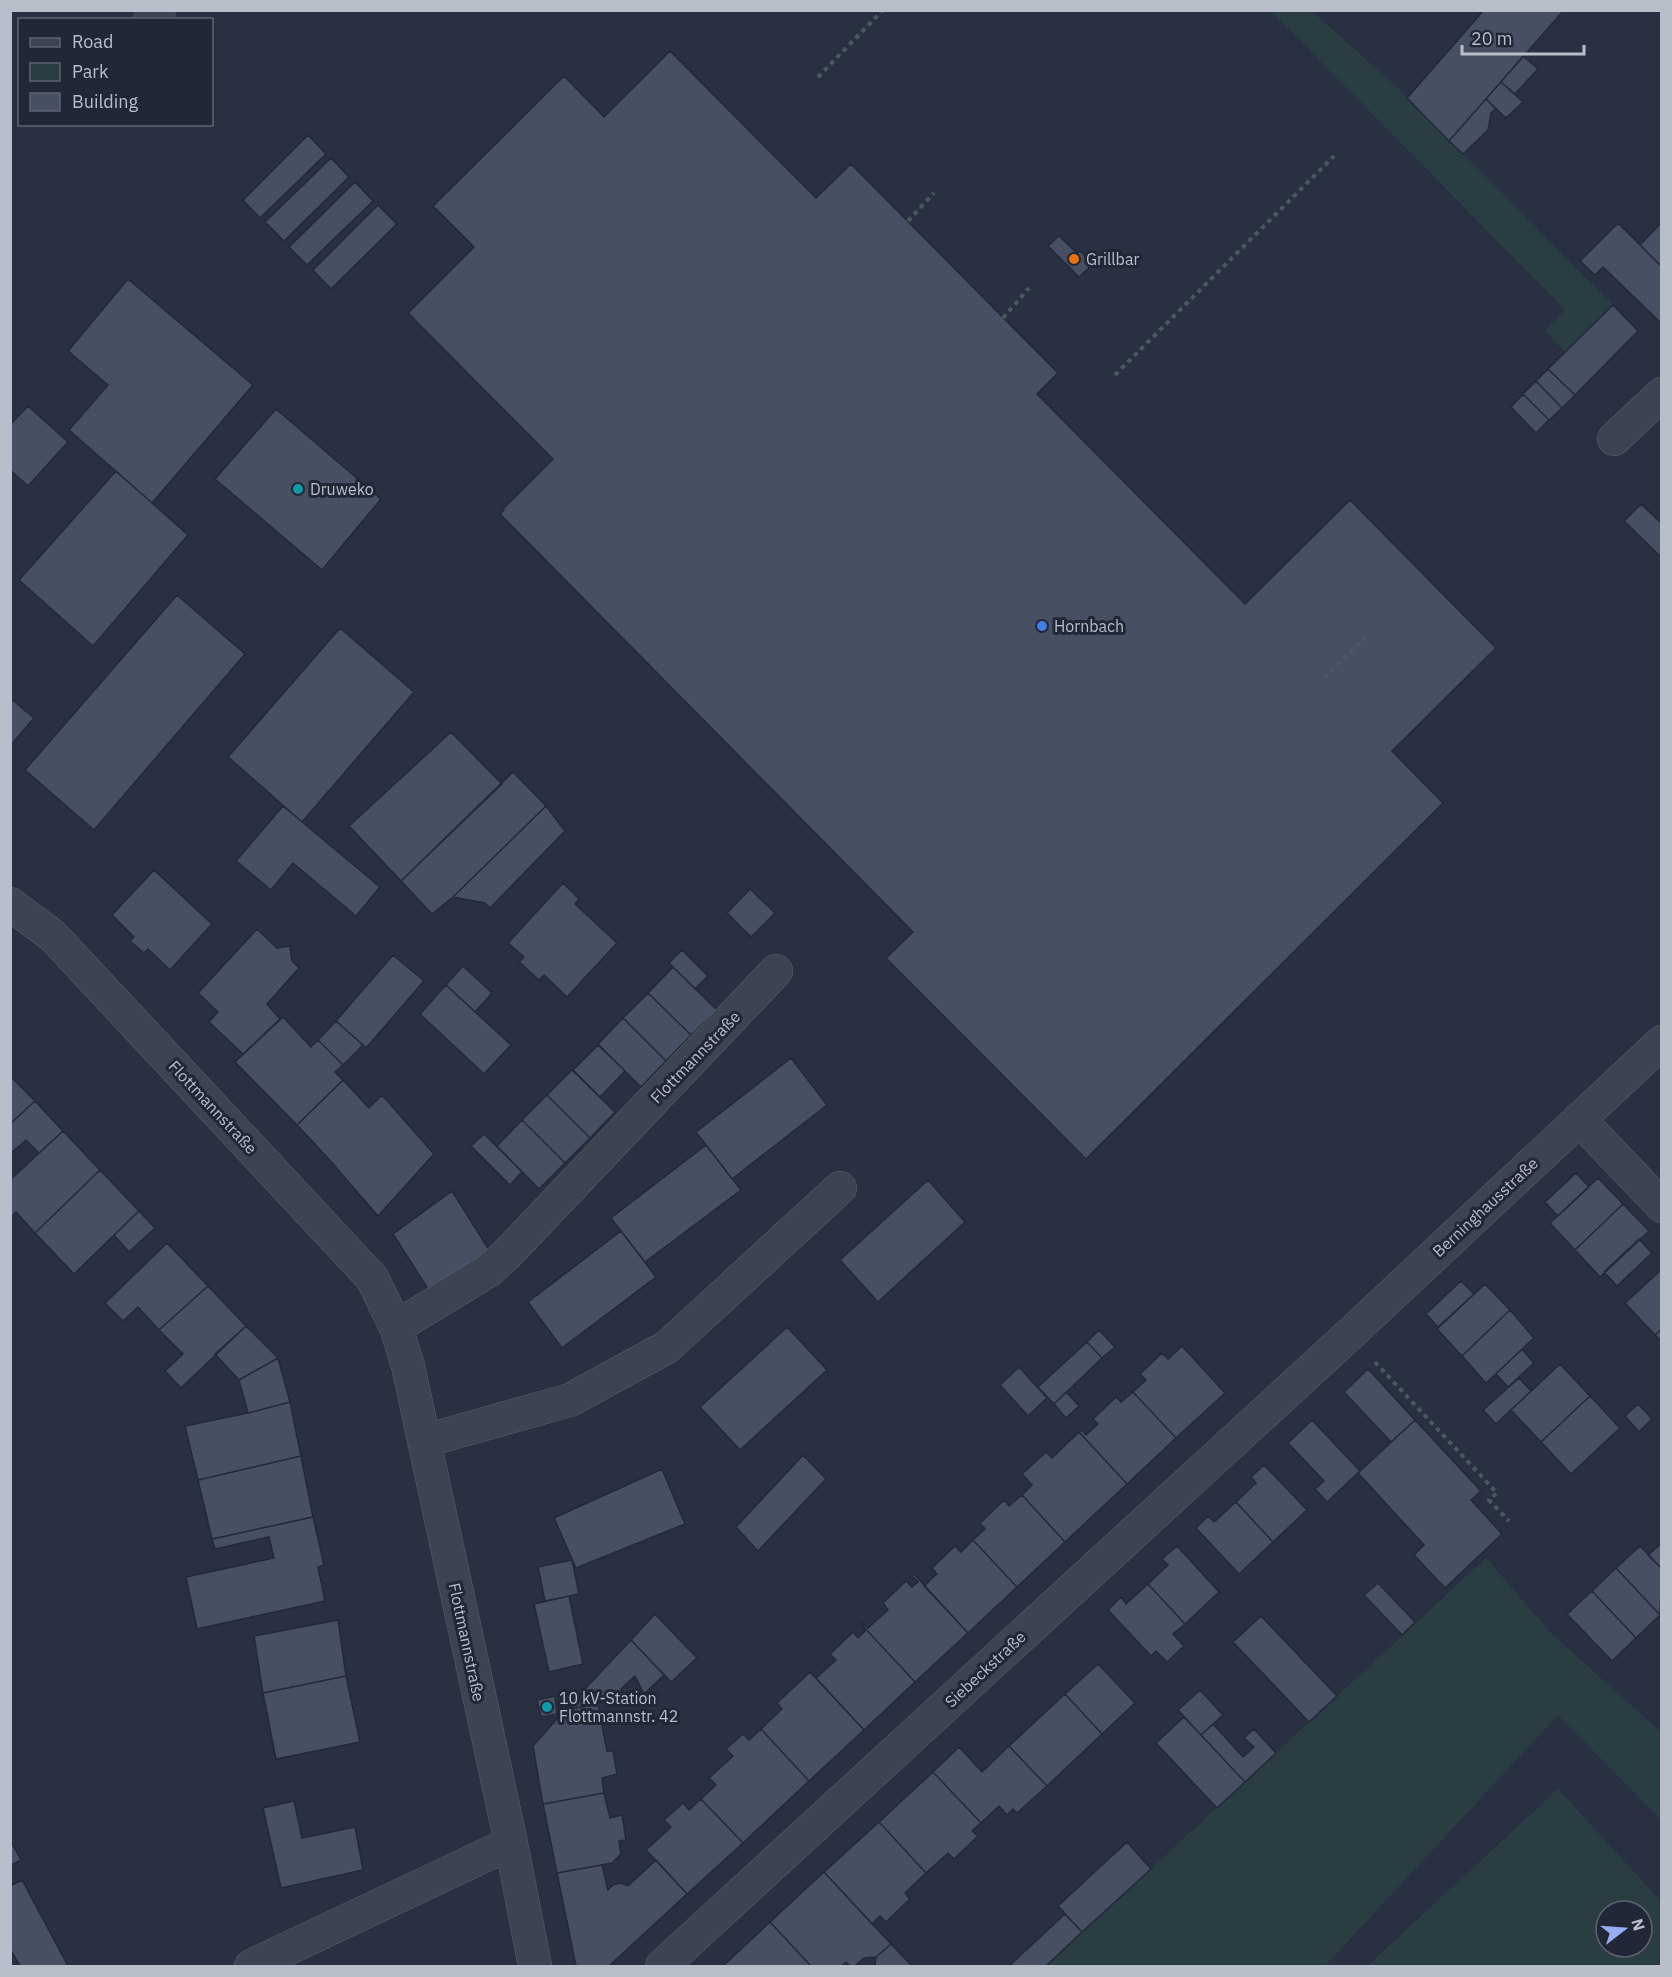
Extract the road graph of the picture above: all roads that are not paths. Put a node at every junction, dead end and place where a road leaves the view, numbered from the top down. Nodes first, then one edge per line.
1 (1662, 394) edge
2 (1614, 440) dead end
3 (10, 904) edge
4 (776, 971) dead end
5 (1662, 1042) edge
6 (1579, 1119) junction
7 (840, 1188) dead end
8 (1662, 1206) edge
9 (396, 1327) junction
10 (1308, 1371) joint
11 (424, 1441) junction
12 (511, 1843) junction
13 (252, 1966) edge
14 (535, 1966) edge
15 (663, 1966) edge

1 - 2 street
3 - 9 street, Flottmannstraße
4 - 9 street, Flottmannstraße
5 - 6 street, Berninghausstraße
6 - 8 street
6 - 10 street, Berninghausstraße
7 - 11 street
9 - 11 street, Flottmannstraße
10 - 15 street, Siebeckstraße
11 - 12 street, Flottmannstraße
12 - 13 street
12 - 14 street, Flottmannstraße

